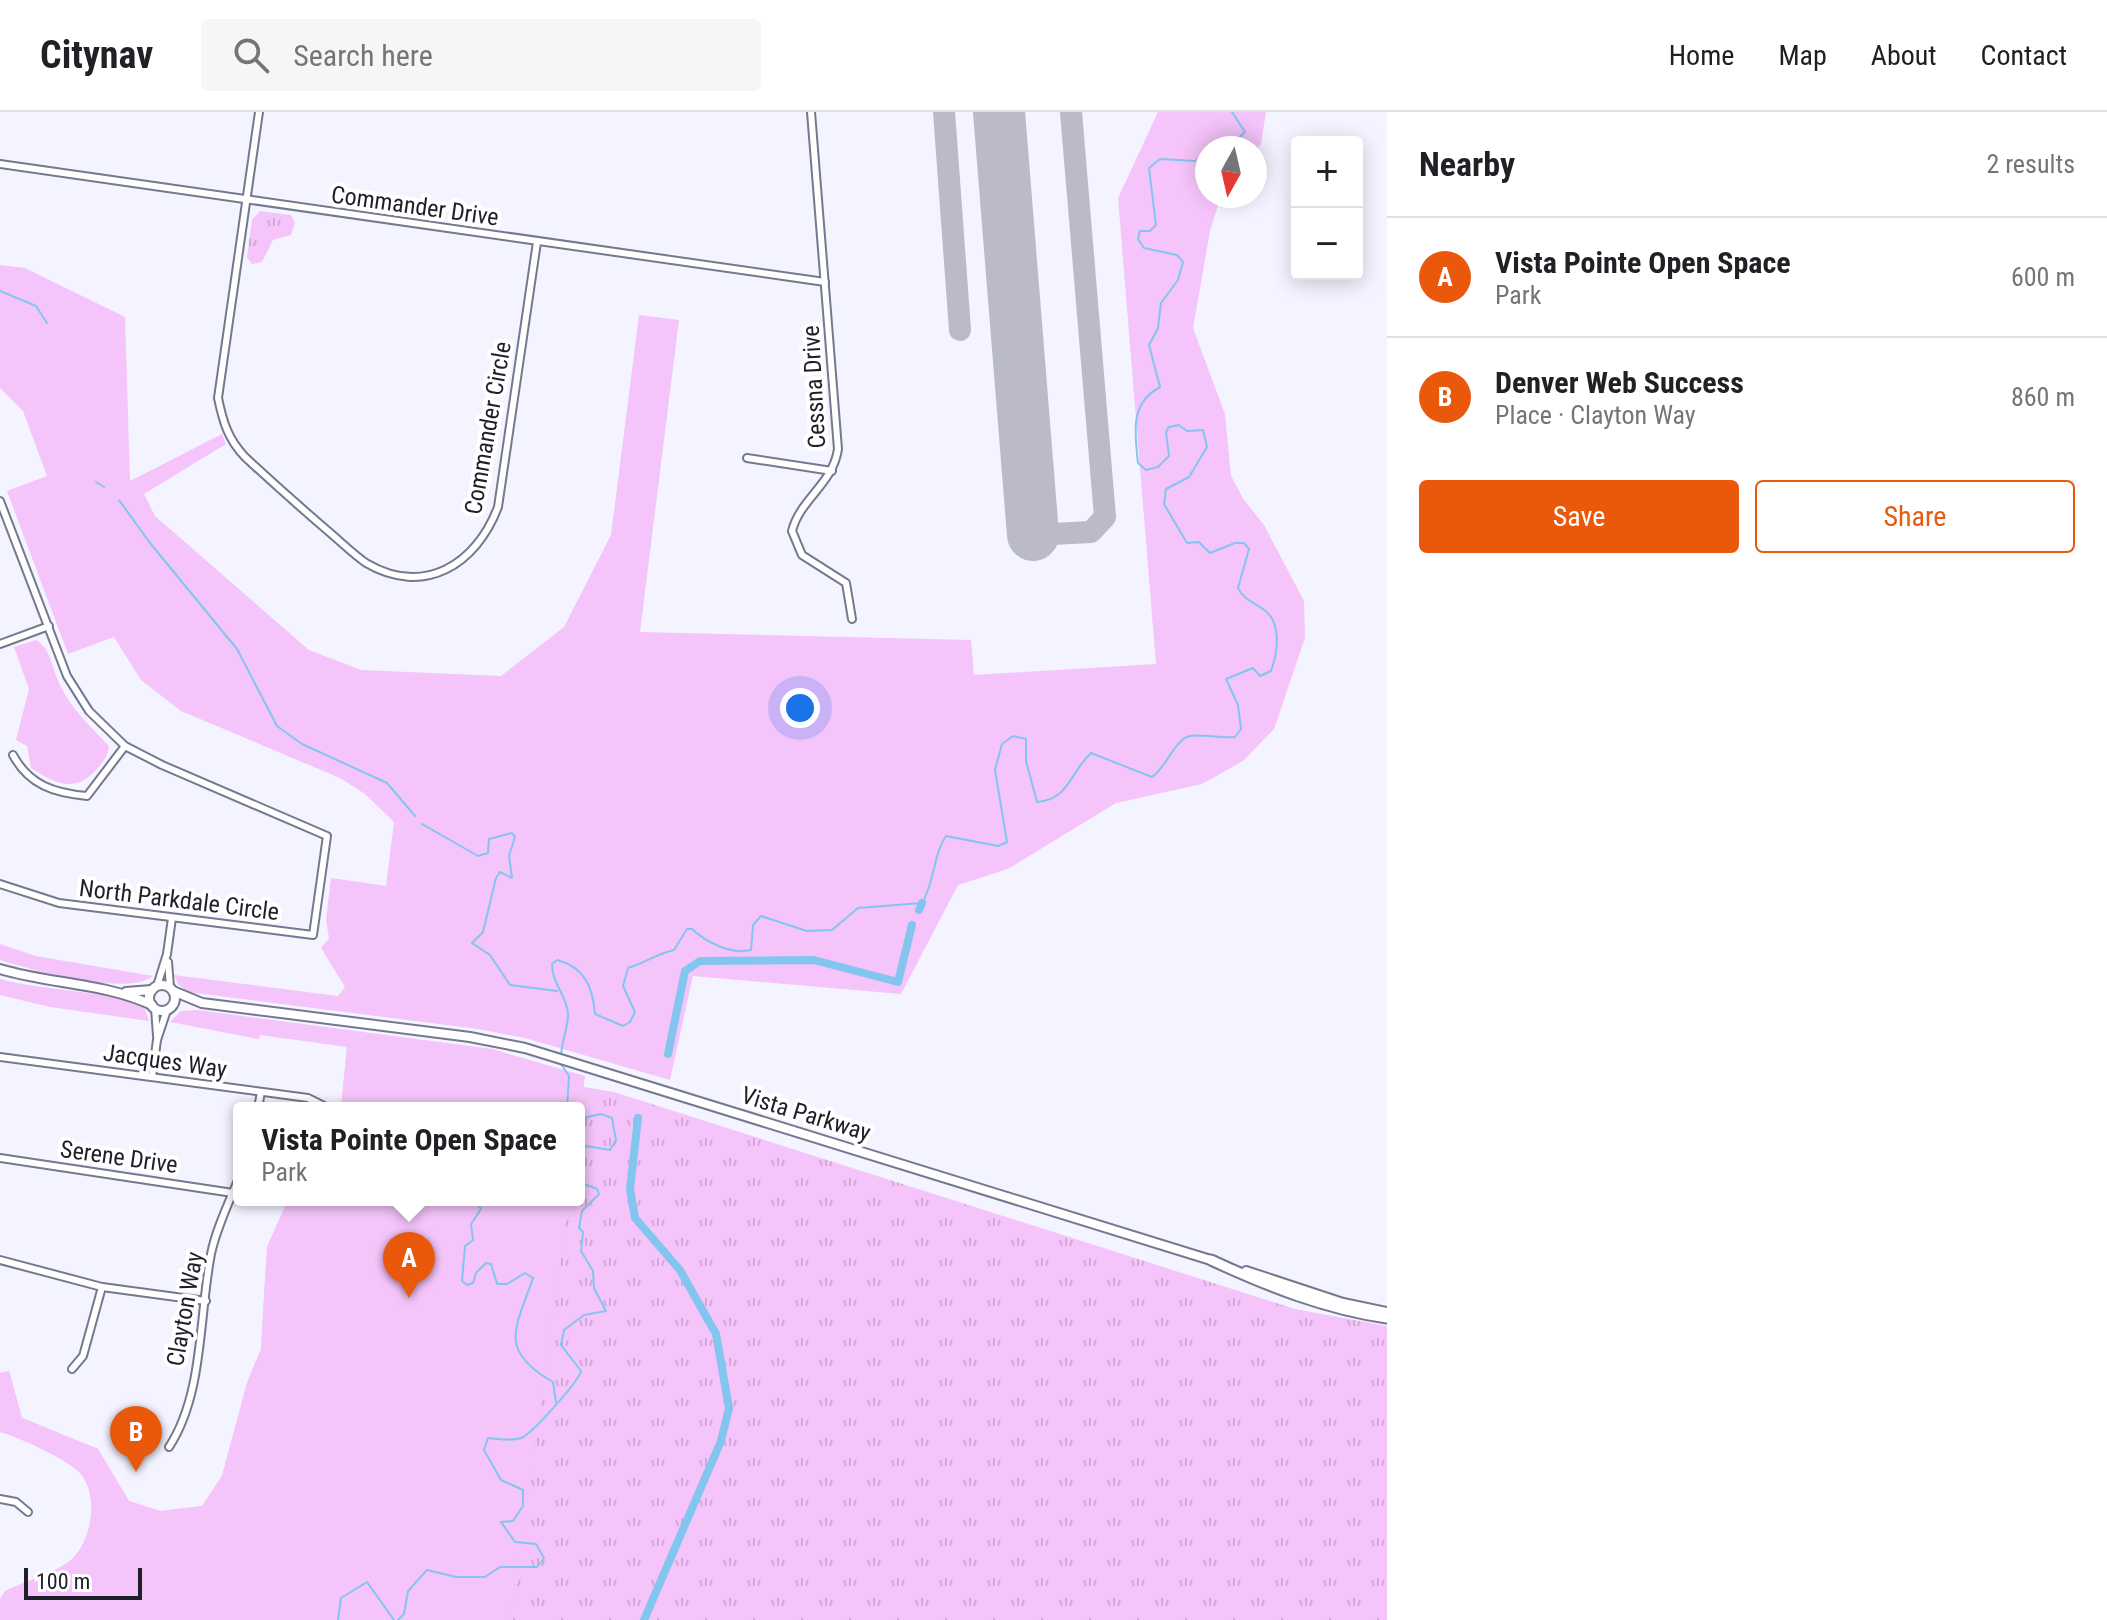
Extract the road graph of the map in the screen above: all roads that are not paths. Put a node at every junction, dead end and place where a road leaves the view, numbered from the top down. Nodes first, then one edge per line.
1 (259, 112) edge
2 (811, 112) edge
3 (0, 164) edge
4 (246, 200) junction
5 (537, 242) junction
6 (825, 282) junction
7 (747, 458) dead end
8 (832, 471) junction
9 (1, 504) edge
10 (852, 619) dead end
11 (49, 626) junction
12 (0, 644) edge
13 (125, 746) junction
14 (13, 755) dead end
15 (0, 884) edge
16 (172, 918) junction
17 (167, 954) junction
18 (0, 969) edge
19 (155, 988) junction
20 (171, 989) junction
21 (117, 992) junction
22 (202, 1003) junction
23 (153, 1006) junction
24 (170, 1007) junction
25 (157, 1040) junction
26 (0, 1057) edge
27 (152, 1077) junction
28 (261, 1092) junction
29 (259, 1102) edge
30 (316, 1102) edge
31 (0, 1158) edge
32 (233, 1193) joint
33 (0, 1260) edge
34 (1211, 1260) joint
35 (102, 1287) junction
36 (206, 1301) junction
37 (1387, 1315) edge
38 (72, 1369) dead end
39 (169, 1447) dead end
40 (0, 1499) edge
41 (28, 1512) dead end

1 - 4 street, Commander Circle
2 - 6 street, Cessna Drive
3 - 4 street, Commander Drive
4 - 5 street, Commander Drive
4 - 5 street, Commander Circle
5 - 6 street, Commander Drive
6 - 8 street, Cessna Drive
7 - 8 street
8 - 10 street, Cessna Drive
9 - 11 street
11 - 12 street
11 - 13 street
13 - 14 street
13 - 16 street, North Parkdale Circle
15 - 16 street, North Parkdale Circle
16 - 17 street
17 - 19 street
17 - 20 street
18 - 21 street
19 - 20 street, Vista Parkway
19 - 21 street
19 - 23 street
20 - 22 street, Vista Parkway
20 - 24 street
21 - 23 street
22 - 24 street, Vista Parkway
22 - 34 street, Vista Parkway
23 - 24 street, Vista Parkway
23 - 25 street
24 - 25 street
25 - 27 street
26 - 27 street, Jacques Way
27 - 28 street, Jacques Way
28 - 29 street
28 - 30 street, Jacques Way
31 - 32 street, Serene Drive
32 - 36 street, Clayton Way
33 - 35 street
34 - 37 main road
35 - 36 street
35 - 38 street
36 - 39 street, Clayton Way
40 - 41 street

